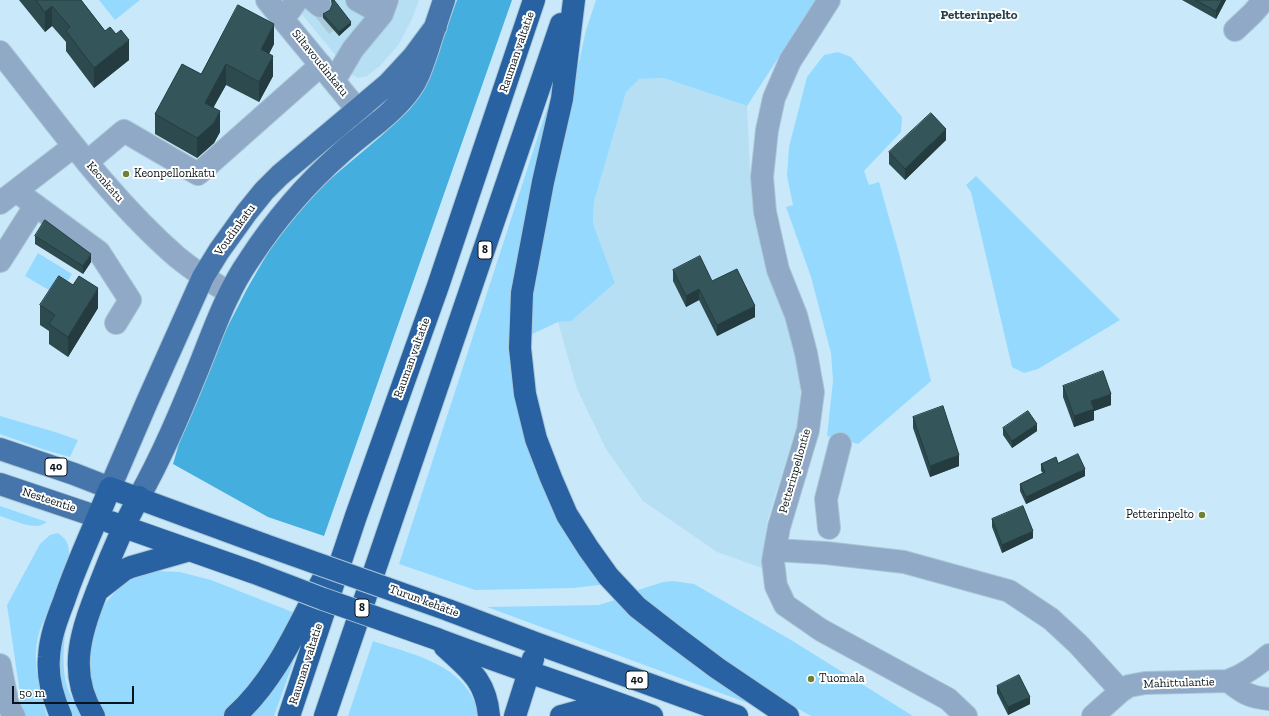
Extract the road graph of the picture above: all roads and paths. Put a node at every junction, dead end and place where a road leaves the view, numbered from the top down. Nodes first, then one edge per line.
1 (267, 0) edge
2 (297, 0) edge
3 (357, 0) edge
4 (444, 0) edge
5 (534, 0) edge
6 (570, 0) edge
7 (574, 0) edge
8 (829, 0) edge
9 (1264, 0) edge
10 (384, 7) edge
11 (281, 8) edge
12 (436, 26) junction
13 (1235, 30) dead end
14 (1, 56) edge
15 (327, 73) junction
16 (358, 109) junction
17 (372, 127) junction
18 (81, 154) junction
19 (8, 197) edge
20 (35, 206) junction
21 (0, 261) edge
22 (203, 277) junction
23 (230, 293) junction
24 (116, 323) dead end
25 (840, 444) dead end
26 (0, 449) edge
27 (0, 484) edge
28 (110, 488) junction
29 (139, 497) junction
30 (356, 516) junction
31 (98, 517) junction
32 (123, 526) junction
33 (829, 528) dead end
34 (190, 550) junction
35 (774, 550) junction
36 (96, 592) junction
37 (437, 639) junction
38 (538, 644) junction
39 (1269, 655) edge
40 (0, 665) edge
41 (529, 672) junction
42 (1228, 681) junction
43 (1121, 691) junction
44 (1269, 699) edge
45 (630, 707) junction
46 (11, 710) edge
47 (61, 716) edge
48 (94, 716) edge
49 (235, 716) edge
50 (289, 716) edge
51 (325, 716) edge
52 (489, 716) edge
53 (515, 716) edge
54 (561, 716) edge
55 (652, 716) edge
56 (737, 716) edge
57 (788, 716) edge
58 (966, 716) edge
59 (1092, 716) edge

1 - 11 street, Siltavoudinkatu
2 - 11 street
3 - 10 street
4 - 12 main road, Voudinkatu
5 - 30 highway, Rauman valtatie
6 - 51 highway, 8
7 - 57 highway
8 - 35 street, Petterinpellontie
9 - 13 street
10 - 15 street
11 - 15 street, Siltavoudinkatu
12 - 16 main road, Voudinkatu
12 - 17 main road, Voudinkatu
14 - 18 street, Keonkatu
15 - 16 street, Siltavoudinkatu
15 - 18 street
16 - 17 street, Siltavoudinkatu
16 - 22 main road, Voudinkatu
17 - 23 main road, Voudinkatu
18 - 19 street
18 - 22 street, Keonkatu
19 - 20 street
20 - 21 street
20 - 24 street
22 - 23 street, Keonkatu
22 - 28 main road, Voudinkatu
23 - 29 main road, Voudinkatu
25 - 33 street
26 - 28 main road, 40
27 - 31 main road, Nesteentie / 40
28 - 29 highway, Turun kehätie / 40
28 - 31 highway
29 - 32 highway
29 - 38 highway, Turun kehätie / 40, bridge
30 - 49 highway
30 - 50 highway, Rauman valtatie
31 - 32 highway, 40
31 - 47 highway
32 - 34 highway, 40
32 - 36 highway
34 - 36 highway
34 - 37 highway, 40, bridge
35 - 43 street
35 - 58 street, Petterinpellontie
36 - 48 highway
37 - 41 highway, 40
37 - 52 highway
38 - 41 highway
38 - 56 highway, Turun kehätie / 40
39 - 42 street, Mahittulantie
40 - 46 street
41 - 45 highway, 40
41 - 53 highway
42 - 43 street, Mahittulantie
42 - 44 street
43 - 59 street, Mahittulantie
45 - 54 highway
45 - 55 highway, 40

